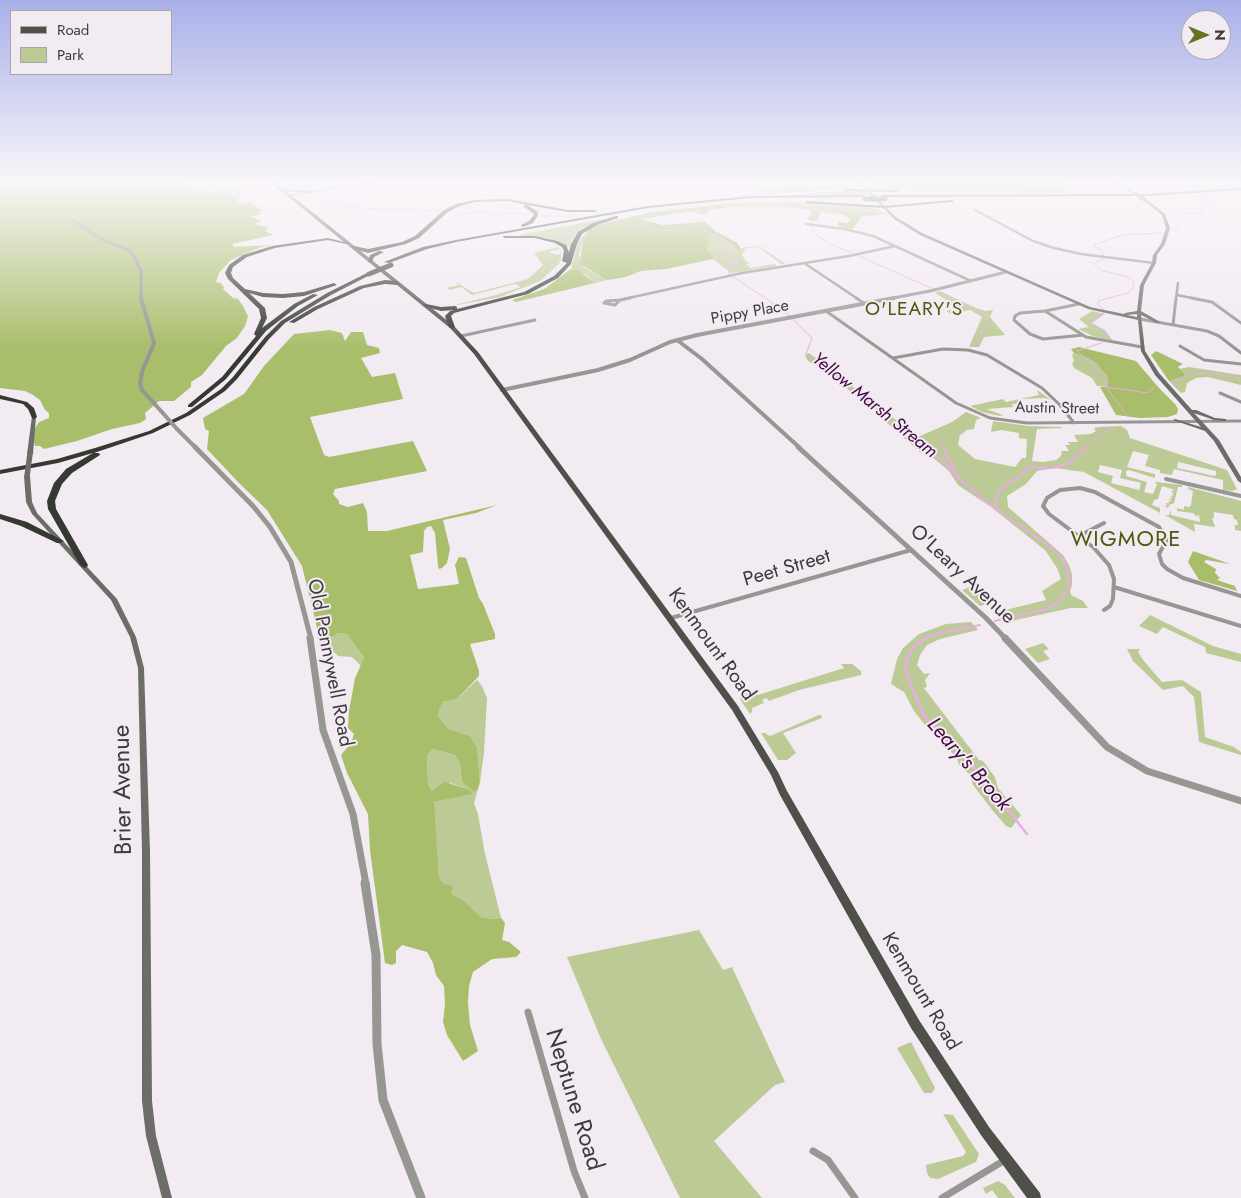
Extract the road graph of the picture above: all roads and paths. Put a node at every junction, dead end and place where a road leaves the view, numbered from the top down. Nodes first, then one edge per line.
1 (100, 238) edge
2 (330, 238) edge
3 (340, 238) edge
4 (415, 238) edge
5 (423, 238) edge
6 (476, 238) edge
7 (494, 238) edge
8 (497, 238) edge
9 (544, 238) edge
10 (577, 238) edge
11 (875, 238) edge
12 (930, 238) edge
13 (1028, 238) edge
14 (1165, 238) edge
15 (488, 239) junction
16 (317, 241) junction
17 (346, 243) junction
18 (895, 246) junction
19 (354, 248) junction
20 (370, 261) junction
21 (389, 263) junction
22 (804, 263) junction
23 (1154, 263) junction
24 (1006, 272) junction
25 (367, 273) junction
26 (970, 281) junction
27 (397, 283) junction
28 (1178, 283) dead end
29 (237, 285) junction
30 (334, 285) junction
31 (1177, 295) junction
32 (620, 300) junction
33 (865, 304) junction
34 (1080, 304) junction
35 (426, 306) junction
36 (826, 311) junction
37 (1045, 311) junction
38 (1139, 312) junction
39 (1117, 314) junction
40 (1140, 319) junction
41 (535, 320) dead end
42 (1158, 322) junction
43 (1241, 323) edge
44 (1173, 325) junction
45 (1140, 326) junction
46 (452, 327) junction
47 (1083, 335) junction
48 (461, 336) junction
49 (677, 340) junction
50 (254, 341) junction
51 (1180, 346) dead end
52 (1142, 347) junction
53 (1241, 353) edge
54 (250, 358) junction
55 (893, 358) junction
56 (1241, 364) edge
57 (502, 390) junction
58 (1220, 393) dead end
59 (0, 398) edge
60 (0, 402) edge
61 (1241, 402) edge
62 (1186, 406) junction
63 (34, 417) junction
64 (1175, 420) junction
65 (1200, 420) junction
66 (1224, 420) junction
67 (1241, 420) edge
68 (1074, 423) junction
69 (1210, 432) junction
70 (133, 439) junction
71 (0, 467) edge
72 (0, 472) edge
73 (1240, 477) edge
74 (1166, 479) dead end
75 (1241, 496) edge
76 (0, 516) edge
77 (1104, 523) dead end
78 (1079, 536) junction
79 (60, 541) junction
80 (911, 550) junction
81 (84, 565) junction
82 (1114, 587) junction
83 (1241, 596) edge
84 (1104, 610) dead end
85 (671, 618) junction
86 (1241, 626) edge
87 (1241, 800) edge
88 (528, 1012) dead end
89 (812, 1150) dead end
90 (1006, 1159) junction
91 (167, 1198) edge
92 (421, 1198) edge
93 (585, 1198) edge
94 (855, 1198) edge
95 (942, 1198) edge
96 (1035, 1198) edge

1 - 92 street, Old Pennywell Road, bridge
2 - 16 highway
3 - 17 main road, Kenmount Road
4 - 19 highway
5 - 20 highway
6 - 21 highway
7 - 15 highway
8 - 15 highway
9 - 35 highway
10 - 46 highway
11 - 18 street
12 - 24 main road
13 - 23 street
14 - 23 main road, bridge
15 - 21 highway
16 - 17 highway
16 - 29 highway
17 - 19 main road, Kenmount Road
18 - 22 street
18 - 26 street
19 - 20 main road, Kenmount Road
20 - 27 main road, Kenmount Road
21 - 25 highway, bridge
22 - 32 street
22 - 33 street
23 - 38 main road
24 - 26 street, Pippy Place
24 - 34 main road
25 - 30 highway
25 - 54 highway
26 - 33 street, Pippy Place
27 - 35 main road, Kenmount Road
27 - 54 highway
28 - 31 street
29 - 30 highway
29 - 50 highway
30 - 50 highway
31 - 43 street
31 - 44 street
32 - 32 street
33 - 36 street, Pippy Place
34 - 37 street
34 - 39 main road
35 - 46 main road, Kenmount Road
36 - 49 street, Pippy Place
36 - 55 street, Austin Street
37 - 47 street
37 - 47 street
38 - 39 main road
38 - 40 main road
38 - 42 main road
39 - 40 main road
39 - 45 main road
40 - 42 street
40 - 45 main road
41 - 48 street
42 - 44 street
42 - 45 main road
44 - 53 street
45 - 52 main road
46 - 48 main road, Kenmount Road
47 - 52 street
48 - 57 main road, Kenmount Road
49 - 57 street, Pippy Place
49 - 80 street, O'Leary Avenue
50 - 71 highway
51 - 56 street
52 - 62 main road
54 - 70 highway
55 - 68 street, Austin Street
55 - 68 street
57 - 85 main road, Kenmount Road
58 - 61 street
59 - 63 highway
60 - 63 highway
62 - 64 main road
62 - 65 main road
62 - 66 main road
63 - 79 main road, Brier Avenue, bridge
64 - 65 street, Austin Street
64 - 68 street, Austin Street
64 - 69 main road
65 - 66 street, Austin Street
65 - 69 main road
66 - 67 street, Austin Street
66 - 69 main road
69 - 73 main road
70 - 72 highway
70 - 81 highway
74 - 75 street
76 - 79 highway
77 - 78 street
78 - 82 street
78 - 83 street
79 - 81 main road, Brier Avenue
80 - 85 street, Peet Street
80 - 87 street, O'Leary Avenue
81 - 91 main road, Brier Avenue
82 - 84 street
82 - 86 street
85 - 90 main road, Kenmount Road
88 - 93 street, Neptune Road
89 - 94 street
90 - 95 street
90 - 96 main road, Kenmount Road

